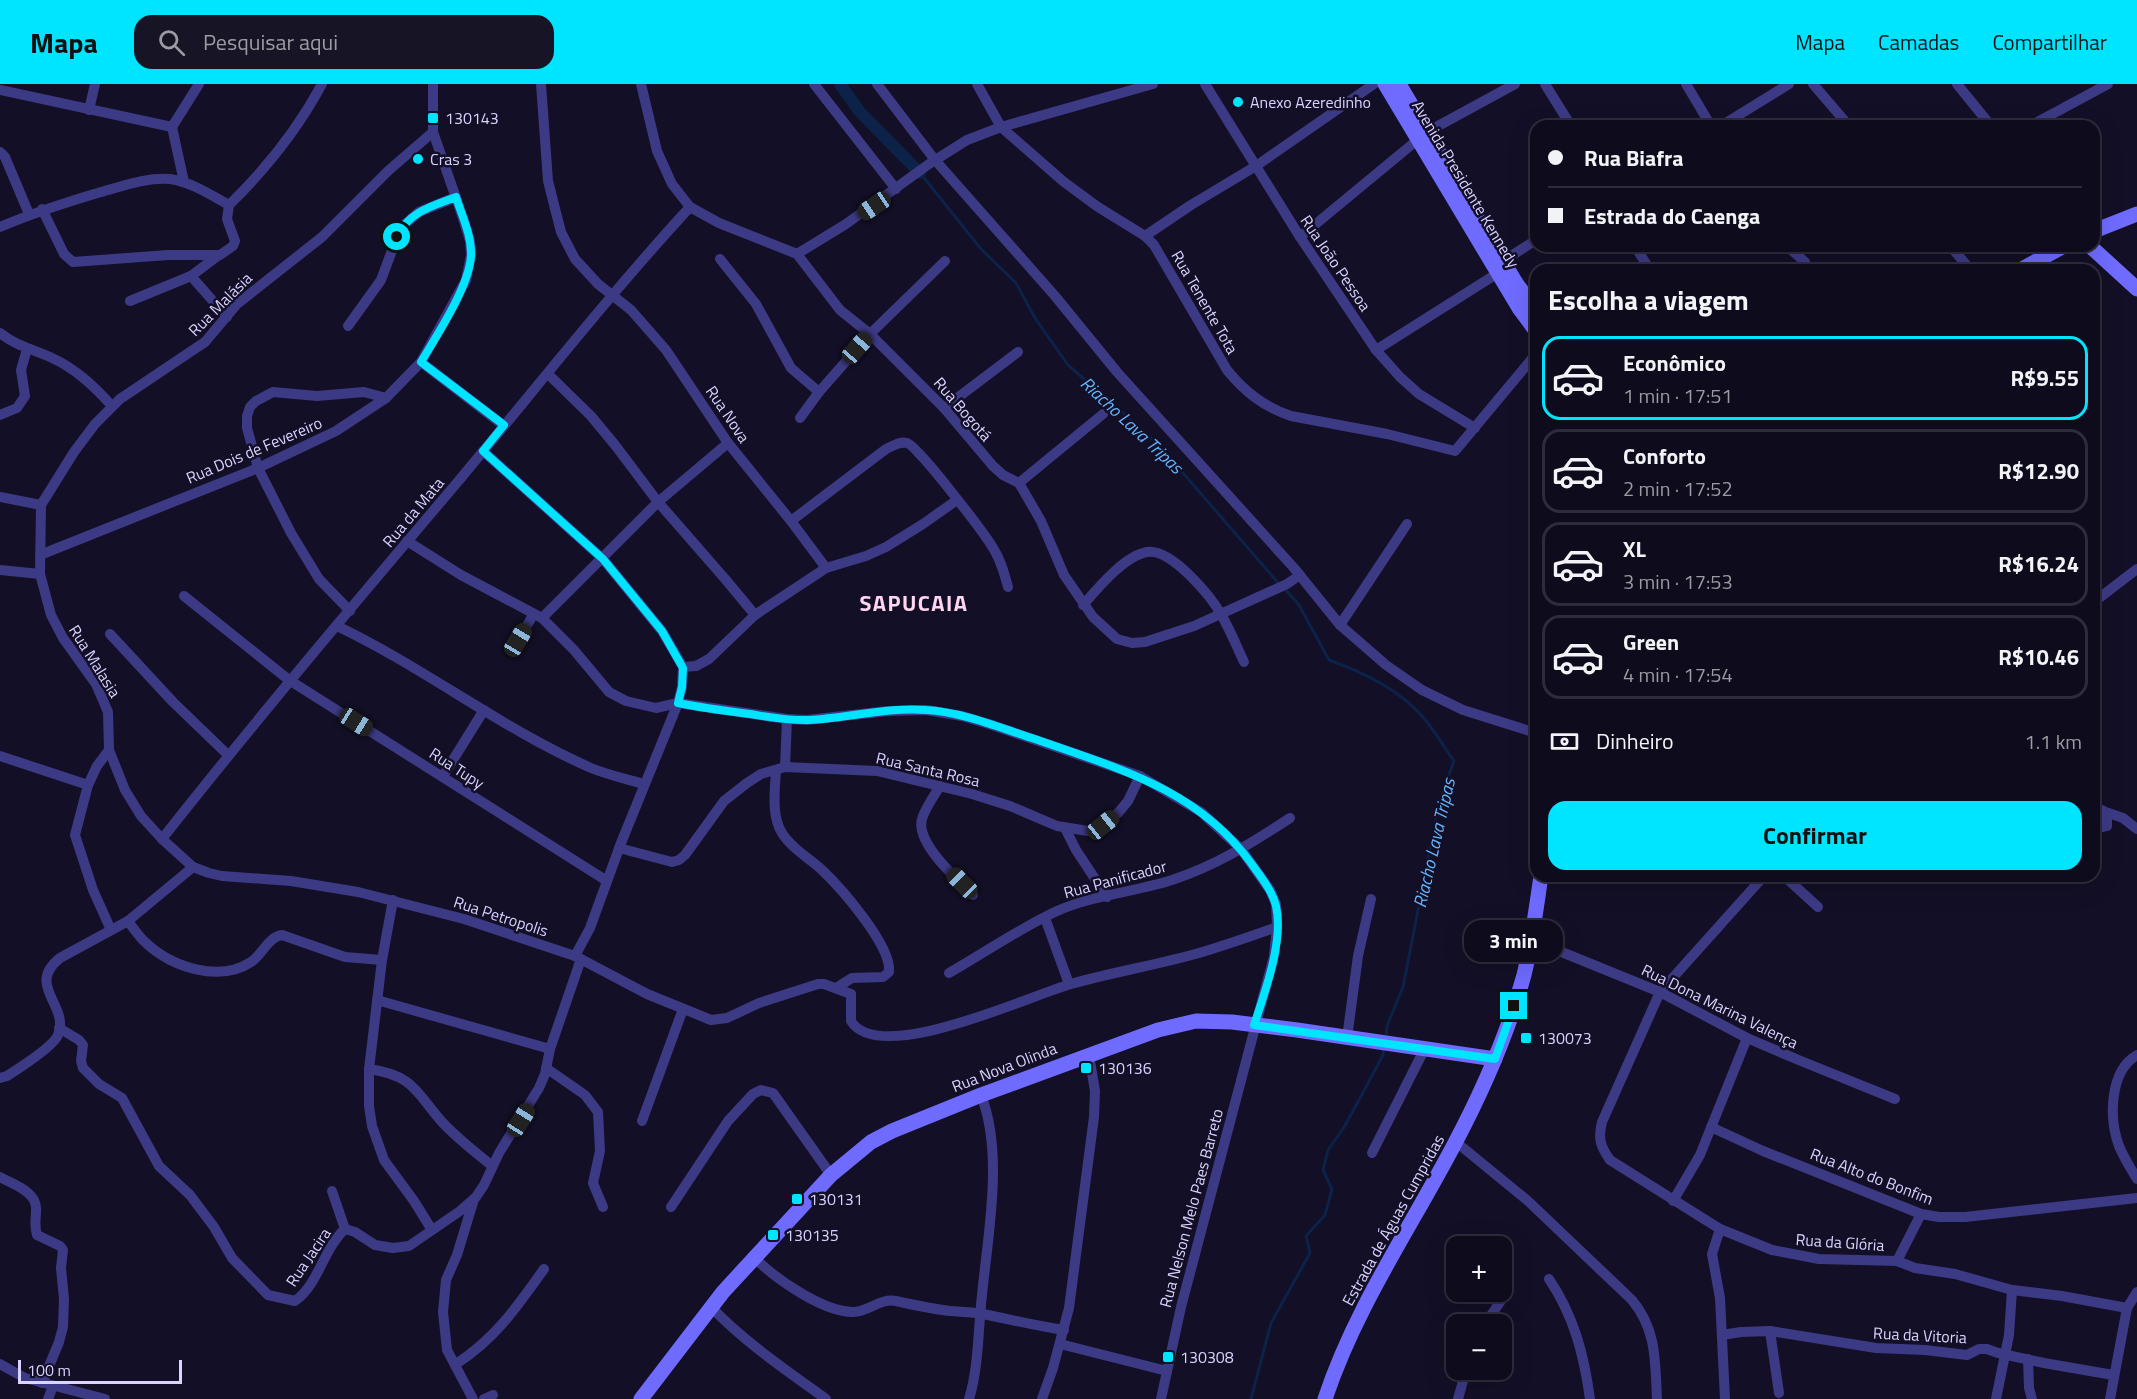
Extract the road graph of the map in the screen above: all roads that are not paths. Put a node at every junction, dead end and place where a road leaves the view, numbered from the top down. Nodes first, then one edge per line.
1 (95, 84) edge
2 (199, 84) edge
3 (322, 84) edge
4 (433, 84) edge
5 (541, 84) edge
6 (640, 84) edge
7 (814, 84) edge
8 (877, 84) edge
9 (1153, 84) edge
10 (1205, 84) edge
11 (1374, 84) edge
12 (1385, 84) edge
13 (1399, 84) edge
14 (1515, 84) edge
15 (1545, 84) edge
16 (1686, 84) edge
17 (1789, 84) edge
18 (1813, 84) edge
19 (1957, 84) edge
20 (2108, 84) edge
21 (979, 86) edge
22 (0, 90) edge
23 (89, 110) junction
24 (1567, 120) edge
25 (1707, 120) edge
26 (1730, 120) edge
27 (1844, 120) edge
28 (1986, 120) edge
29 (2041, 120) edge
30 (1001, 127) junction
31 (172, 128) junction
32 (433, 132) junction
33 (1423, 136) junction
34 (0, 152) edge
35 (932, 162) junction
36 (1256, 166) junction
37 (184, 182) junction
38 (896, 189) junction
39 (456, 197) junction
40 (230, 205) junction
41 (690, 207) junction
42 (42, 209) junction
43 (30, 214) junction
44 (2137, 214) edge
45 (0, 227) edge
46 (2100, 229) edge
47 (1145, 237) junction
48 (1300, 237) junction
49 (1530, 245) edge
50 (1792, 252) edge
51 (1955, 252) edge
52 (2053, 252) edge
53 (2097, 252) edge
54 (797, 254) junction
55 (219, 255) junction
56 (720, 259) dead end
57 (945, 261) dead end
58 (1803, 264) edge
59 (1966, 264) edge
60 (2031, 264) edge
61 (1501, 267) junction
62 (191, 276) junction
63 (2137, 289) edge
64 (613, 295) junction
65 (130, 301) dead end
66 (1530, 302) edge
67 (227, 316) junction
68 (1530, 323) edge
69 (348, 326) dead end
70 (0, 333) edge
71 (870, 334) junction
72 (27, 349) junction
73 (1376, 350) junction
74 (1018, 352) dead end
75 (1530, 361) edge
76 (421, 362) junction
77 (548, 374) junction
78 (819, 392) junction
79 (386, 398) junction
80 (112, 406) junction
81 (944, 408) junction
82 (0, 414) edge
83 (1103, 414) dead end
84 (800, 418) dead end
85 (504, 425) junction
86 (1475, 428) junction
87 (728, 443) junction
88 (483, 451) junction
89 (258, 468) junction
90 (1019, 483) junction
91 (0, 497) edge
92 (957, 500) junction
93 (658, 502) junction
94 (41, 505) junction
95 (791, 521) junction
96 (1407, 524) dead end
97 (407, 541) junction
98 (40, 555) junction
99 (603, 559) junction
100 (826, 568) junction
101 (2137, 569) edge
102 (0, 570) edge
103 (40, 574) junction
104 (1300, 575) junction
105 (1008, 587) dead end
106 (184, 596) dead end
107 (2100, 597) edge
108 (1083, 604) junction
109 (350, 611) junction
110 (1221, 614) junction
111 (754, 615) junction
112 (538, 617) junction
113 (1340, 625) junction
114 (337, 626) junction
115 (110, 634) dead end
116 (518, 640) dead end
117 (1244, 662) dead end
118 (683, 668) junction
119 (289, 680) junction
120 (678, 703) junction
121 (484, 710) junction
122 (787, 719) junction
123 (1530, 731) edge
124 (109, 750) junction
125 (228, 755) junction
126 (0, 756) edge
127 (781, 769) junction
128 (444, 776) junction
129 (1140, 776) junction
130 (644, 784) junction
131 (88, 785) junction
132 (940, 786) junction
133 (2100, 810) edge
134 (2100, 811) edge
135 (1290, 818) dead end
136 (1065, 828) junction
137 (2100, 828) edge
138 (2137, 829) edge
139 (162, 838) junction
140 (619, 848) junction
141 (1241, 849) junction
142 (193, 867) junction
143 (607, 881) junction
144 (1540, 882) edge
145 (1759, 882) edge
146 (1791, 882) edge
147 (973, 895) dead end
148 (1107, 897) junction
149 (1371, 899) dead end
150 (393, 900) junction
151 (1818, 907) dead end
152 (1045, 918) junction
153 (128, 921) junction
154 (1278, 927) junction
155 (111, 930) junction
156 (1532, 940) junction
157 (578, 958) junction
158 (382, 960) junction
159 (950, 973) dead end
160 (1069, 984) junction
161 (836, 988) junction
162 (1660, 992) junction
163 (377, 1000) junction
164 (683, 1009) junction
165 (1254, 1025) junction
166 (59, 1028) junction
167 (1347, 1038) junction
168 (1747, 1038) junction
169 (1425, 1048) junction
170 (550, 1049) junction
171 (1089, 1055) junction
172 (2137, 1055) edge
173 (1495, 1059) junction
174 (546, 1068) junction
175 (369, 1069) junction
176 (0, 1078) edge
177 (981, 1095) junction
178 (1895, 1099) dead end
179 (642, 1121) dead end
180 (1711, 1127) junction
181 (1456, 1142) junction
182 (1372, 1153) dead end
183 (492, 1166) junction
184 (831, 1175) junction
185 (0, 1177) edge
186 (2137, 1179) edge
187 (332, 1191) dead end
188 (2137, 1198) edge
189 (474, 1199) junction
190 (1673, 1201) junction
191 (603, 1207) dead end
192 (670, 1207) dead end
193 (1921, 1214) junction
194 (345, 1229) junction
195 (1720, 1229) junction
196 (432, 1230) junction
197 (754, 1257) junction
198 (1897, 1261) junction
199 (544, 1269) dead end
200 (1549, 1280) dead end
201 (2012, 1290) junction
202 (2137, 1292) edge
203 (712, 1308) junction
204 (2127, 1308) junction
205 (980, 1314) junction
206 (1064, 1330) junction
207 (1770, 1331) junction
208 (1722, 1335) junction
209 (1060, 1344) junction
210 (2006, 1354) junction
211 (2028, 1359) junction
212 (0, 1364) edge
213 (456, 1364) junction
214 (1167, 1371) junction
215 (2114, 1375) junction
216 (1463, 1380) edge
217 (47, 1385) junction
218 (1779, 1393) dead end
219 (48, 1399) edge
220 (105, 1399) edge
221 (473, 1399) edge
222 (641, 1399) edge
223 (826, 1399) edge
224 (969, 1399) edge
225 (1042, 1399) edge
226 (1161, 1399) edge
227 (1325, 1399) edge
228 (1458, 1399) edge
229 (1590, 1399) edge
230 (1657, 1399) edge
231 (1725, 1399) edge
232 (1996, 1399) edge
233 (2032, 1399) edge
234 (2110, 1399) edge

1 - 23 street
2 - 31 street
3 - 40 street
4 - 32 street, Rua Dois de Fevereiro
5 - 64 street, Rua Nova
6 - 41 street
7 - 38 street
8 - 35 street
9 - 30 street
10 - 36 street, Rua João Pessoa
11 - 36 street
12 - 33 main road, Avenida Presidente Kennedy
13 - 33 main road, Avenida Presidente Kennedy
14 - 33 street
15 - 24 street
16 - 25 street
17 - 26 street
18 - 27 street
19 - 28 street
20 - 29 street
21 - 30 street, Rua Tenente Tota
22 - 23 street
23 - 31 street
30 - 35 street
30 - 47 street, Rua Tenente Tota
31 - 37 street
32 - 39 street, Rua Dois de Fevereiro
32 - 67 street, Rua Malásia
33 - 48 street
33 - 61 main road, Avenida Presidente Kennedy
34 - 43 street
35 - 38 street
35 - 104 street
36 - 47 street
36 - 48 street, Rua João Pessoa
37 - 40 street
37 - 42 street
38 - 54 street
39 - 69 street
39 - 76 street, Rua Dois de Fevereiro
40 - 55 street
41 - 54 street
41 - 64 street, Rua da Mata
42 - 43 street
42 - 55 street
43 - 45 street
44 - 46 main road
47 - 86 street, Rua Tenente Tota
48 - 73 street, Rua João Pessoa
49 - 61 street
50 - 58 street
51 - 59 street
52 - 60 main road
53 - 63 main road
54 - 71 street, Rua Bogotá
55 - 62 street
56 - 78 street
57 - 71 street
61 - 66 main road, Avenida Presidente Kennedy
61 - 68 main road, Avenida Presidente Kennedy
61 - 73 street
62 - 65 street
62 - 67 street
64 - 77 street, Rua da Mata
64 - 87 street, Rua Nova
67 - 80 street, Rua Malásia
70 - 72 street
71 - 78 street
71 - 81 street, Rua Bogotá
72 - 80 street
72 - 82 street
73 - 86 street, Rua João Pessoa
74 - 81 street
75 - 86 street
76 - 79 street, Rua Dois de Fevereiro
76 - 85 street
77 - 85 street, Rua da Mata
77 - 93 street
78 - 84 street
79 - 89 street, Rua Dois de Fevereiro
79 - 89 street
80 - 94 street, Rua Malásia
81 - 90 street, Rua Bogotá
83 - 90 street
85 - 88 street, Rua da Mata
87 - 93 street
87 - 95 street, Rua Nova
88 - 97 street, Rua da Mata
88 - 99 street
89 - 98 street, Rua Dois de Fevereiro
89 - 109 street
90 - 108 street, Rua Bogotá
91 - 94 street
92 - 95 street
92 - 100 street
92 - 105 street
93 - 99 street
93 - 111 street
94 - 98 street, Rua Malasia
95 - 100 street, Rua Nova
96 - 113 street
97 - 109 street, Rua da Mata
97 - 112 street
98 - 103 street, Rua Malasia
99 - 112 street
99 - 118 street
100 - 111 street
101 - 107 street
102 - 103 street
103 - 124 street, Rua Malasia
104 - 110 street, Rua Bogotá
104 - 113 street
106 - 119 street, Rua Tupy
108 - 110 street, Rua Bogotá
108 - 110 street
109 - 114 street, Rua da Mata
110 - 117 street
111 - 118 street
112 - 116 street
112 - 120 street
113 - 123 street
114 - 119 street, Rua da Mata
114 - 121 street
115 - 125 street
118 - 120 street, Rua Jacira
119 - 125 street, Rua da Mata
119 - 128 street, Rua Tupy
120 - 122 street
120 - 130 street, Rua Jacira
121 - 128 street
121 - 130 street
122 - 127 street
122 - 129 street
124 - 131 street
124 - 139 street, Rua Petropolis
125 - 139 street, Rua da Mata
126 - 131 street
127 - 132 street, Rua Santa Rosa
127 - 140 street, Rua Santa Rosa
127 - 161 street
128 - 143 street, Rua Tupy
129 - 136 street, Rua Santa Rosa
129 - 141 street
130 - 140 street, Rua Jacira
131 - 155 street
132 - 136 street, Rua Santa Rosa
132 - 147 street
133 - 138 street
134 - 137 street
135 - 141 street, Rua Panificador
136 - 148 street
139 - 142 street, Rua Petropolis
140 - 143 street, Rua Jacira
141 - 148 street, Rua Panificador
141 - 154 street
142 - 150 street, Rua Petropolis
142 - 153 street
143 - 157 street, Rua Jacira
144 - 156 main road, Estrada de Águas Cumpridas
145 - 162 street, Rua da Glória
146 - 151 street
148 - 152 street, Rua Panificador
149 - 167 street
150 - 157 street, Rua Petropolis
150 - 158 street
152 - 159 street, Rua Panificador
152 - 160 street
153 - 155 street
153 - 158 street
154 - 160 street
154 - 165 street
155 - 166 street
156 - 162 street, Rua Dona Marina Valença
156 - 173 main road, Estrada de Águas Cumpridas
157 - 164 street, Rua Petropolis
157 - 170 street, Rua Jacira
158 - 163 street
160 - 161 street
161 - 164 street, Rua Petropolis
162 - 168 street, Rua Dona Marina Valença
162 - 190 street, Rua da Glória
163 - 170 street
163 - 175 street
164 - 179 street
165 - 167 main road, Rua Nova Olinda
165 - 171 main road, Rua Nova Olinda
165 - 214 street, Rua Nelson Melo Paes Barreto
166 - 176 street
166 - 194 street, Rua Jacira
167 - 169 main road, Rua Nova Olinda
168 - 178 street, Rua Dona Marina Valença
168 - 180 street
169 - 173 main road, Rua Nova Olinda
169 - 182 street
170 - 174 street, Rua Jacira
171 - 177 main road, Rua Nova Olinda
171 - 206 street
172 - 186 street
173 - 181 main road, Estrada de Águas Cumpridas
174 - 183 street, Rua Jacira
174 - 191 street
175 - 183 street
175 - 196 street
177 - 184 main road, Rua Nova Olinda
177 - 205 street
180 - 190 street
180 - 193 street, Rua Alto do Bonfim
181 - 227 main road, Estrada de Águas Cumpridas
181 - 230 street
183 - 189 street, Rua Jacira
184 - 192 street
184 - 197 main road, Rua Nova Olinda
185 - 217 street
187 - 194 street
188 - 193 street, Rua Alto do Bonfim
189 - 196 street, Rua Jacira
189 - 213 street
190 - 195 street, Rua da Glória
193 - 198 street
194 - 196 street, Rua Jacira
195 - 198 street, Rua da Glória
195 - 208 street
197 - 203 main road, Rua Nova Olinda
197 - 205 street
198 - 201 street, Rua da Glória
199 - 213 street
200 - 229 street
201 - 204 street, Rua da Glória
201 - 210 street
202 - 204 street
203 - 222 main road, Rua Nova Olinda
203 - 223 street
204 - 215 street
205 - 206 street
205 - 224 street
206 - 209 street
207 - 208 street, Rua da Vitoria
207 - 210 street, Rua da Vitoria
207 - 218 street
208 - 231 street
209 - 214 street
209 - 225 street
210 - 211 street, Rua da Vitoria
210 - 232 street
211 - 215 street, Rua da Vitoria
211 - 233 street
212 - 217 street
213 - 221 street
214 - 226 street, Rua Nelson Melo Paes Barreto
215 - 234 street
216 - 228 street
217 - 219 street
217 - 220 street

